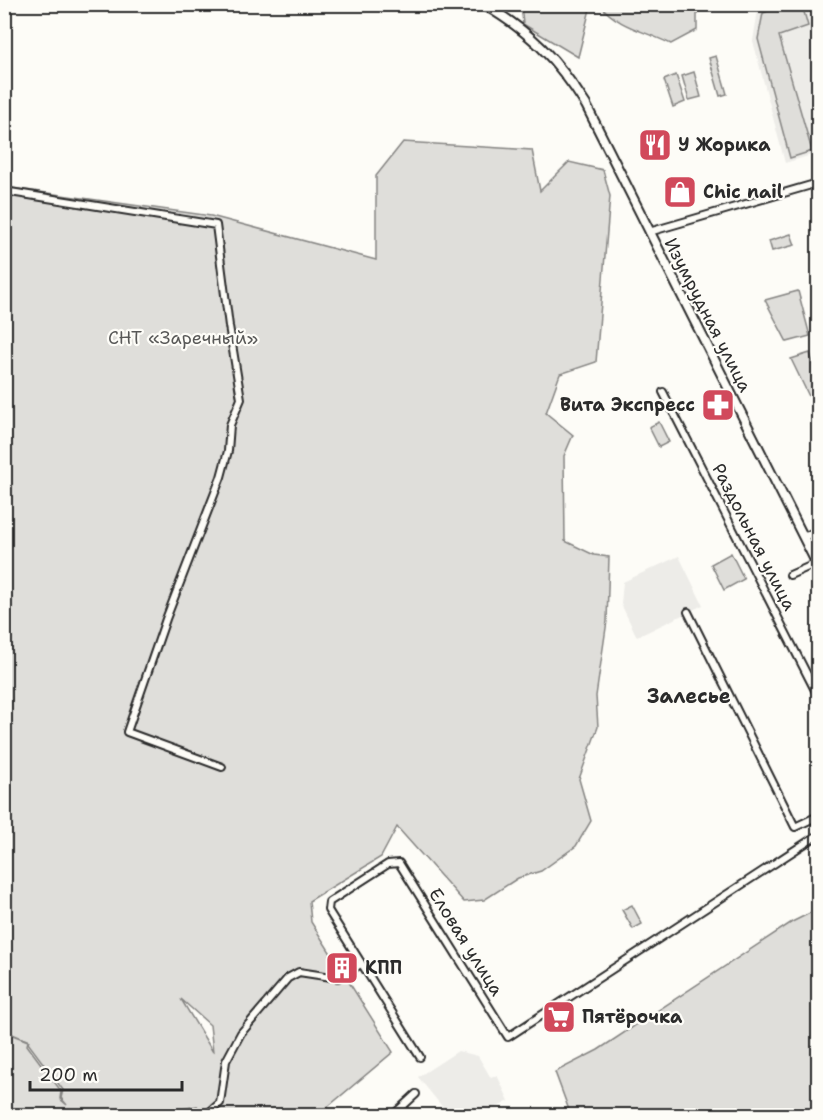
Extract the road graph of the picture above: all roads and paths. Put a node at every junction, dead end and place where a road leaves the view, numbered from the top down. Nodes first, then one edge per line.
1 (483, 4) edge
2 (819, 183) edge
3 (4, 191) edge
4 (649, 232) junction
5 (663, 392) dead end
6 (819, 530) edge
7 (804, 537) junction
8 (818, 564) edge
9 (790, 575) dead end
10 (688, 612) dead end
11 (819, 696) edge
12 (222, 767) dead end
13 (819, 822) edge
14 (819, 835) edge
15 (361, 964) junction
16 (420, 1058) dead end
17 (416, 1094) dead end
18 (176, 1115) edge
19 (197, 1116) edge
20 (205, 1116) edge
21 (392, 1116) edge

1 - 4 street, Изумрудная улица
2 - 4 street
3 - 12 street
4 - 7 street, Изумрудная улица
5 - 11 street, Раздольная улица
6 - 7 street
7 - 8 street, Изумрудная улица
8 - 9 street
10 - 13 street
14 - 15 street, Еловая улица
15 - 16 street
15 - 20 street
17 - 21 street
18 - 19 street

